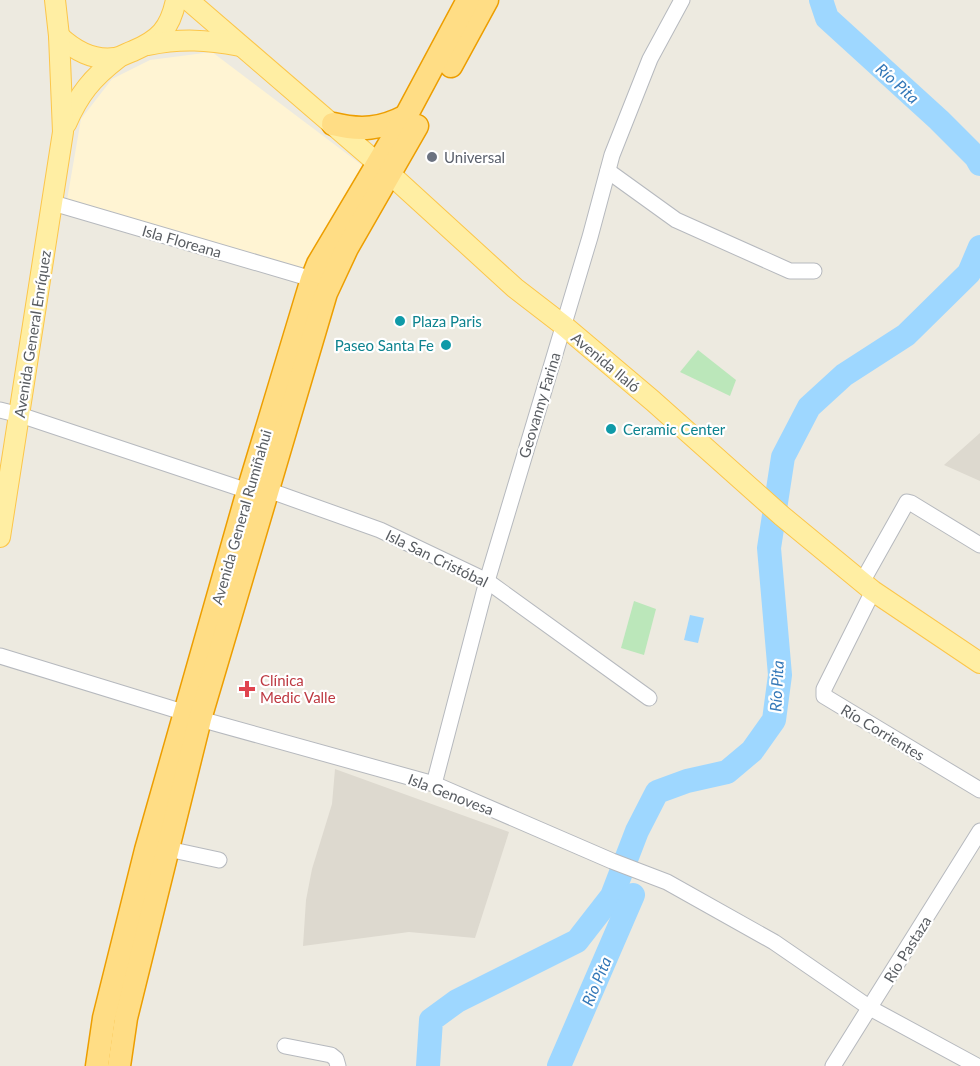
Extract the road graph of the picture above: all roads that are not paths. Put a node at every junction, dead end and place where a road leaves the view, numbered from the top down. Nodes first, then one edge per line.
1 (55, 0) edge
2 (176, 0) edge
3 (188, 0) edge
4 (468, 0) edge
5 (487, 0) edge
6 (682, 0) edge
7 (60, 36) junction
8 (148, 45) junction
9 (243, 47) junction
10 (118, 58) junction
11 (406, 116) junction
12 (333, 124) junction
13 (63, 132) junction
14 (384, 168) junction
15 (608, 171) junction
16 (52, 203) junction
17 (814, 271) dead end
18 (312, 279) junction
19 (563, 325) junction
20 (0, 410) edge
21 (20, 415) junction
22 (258, 490) junction
23 (0, 537) edge
24 (980, 545) edge
25 (487, 581) junction
26 (867, 587) junction
27 (0, 656) edge
28 (980, 663) edge
29 (649, 698) dead end
30 (193, 716) junction
31 (434, 784) junction
32 (980, 790) edge
33 (980, 831) edge
34 (168, 849) junction
35 (219, 860) dead end
36 (870, 1008) junction
37 (285, 1046) dead end
38 (97, 1066) edge
39 (119, 1066) edge
40 (338, 1066) edge
41 (833, 1066) edge
42 (977, 1066) edge

1 - 7 main road, Avenida General Enríquez
2 - 8 main road
3 - 9 main road, Avenida Ilaló
4 - 11 highway, Avenida General Rumiñahui
5 - 14 highway, Avenida General Rumiñahui
6 - 15 street, Geovanny Farina
7 - 10 main road
7 - 13 main road, Avenida General Enríquez
8 - 9 main road
8 - 10 main road
9 - 12 main road, Avenida Ilaló
10 - 13 main road, Avenida General Enríquez
11 - 12 highway
11 - 14 highway, Avenida General Rumiñahui
12 - 14 main road, Avenida Ilaló
13 - 16 main road, Avenida General Enríquez
14 - 18 highway, Avenida General Rumiñahui
14 - 19 main road, Avenida Ilaló
14 - 22 highway, Avenida General Rumiñahui
15 - 17 street
15 - 19 street, Geovanny Farina
16 - 18 street, Isla Floreana
16 - 21 main road, Avenida General Enríquez
18 - 22 highway, Avenida General Rumiñahui
19 - 25 street, Geovanny Farina
19 - 26 main road, Avenida Ilaló
20 - 21 street, Isla San Cristóbal
21 - 22 street, Isla San Cristóbal
21 - 23 main road, Avenida General Enríquez
22 - 25 street, Isla San Cristóbal
22 - 30 highway, Avenida General Rumiñahui
24 - 26 street
25 - 29 street, Isla San Cristóbal
25 - 31 street, Geovanny Farina
26 - 28 main road, Avenida Ilaló
26 - 32 street, Río Corrientes
27 - 30 street, Isla Genovesa
30 - 31 street, Isla Genovesa
30 - 34 highway, Avenida General Rumiñahui
30 - 38 highway, Avenida General Rumiñahui
31 - 36 street, Isla Genovesa
33 - 36 street, Río Pastaza
34 - 35 street
34 - 39 highway, Avenida General Rumiñahui
36 - 41 street, Río Pastaza
36 - 42 street, Isla Genovesa
37 - 40 street

